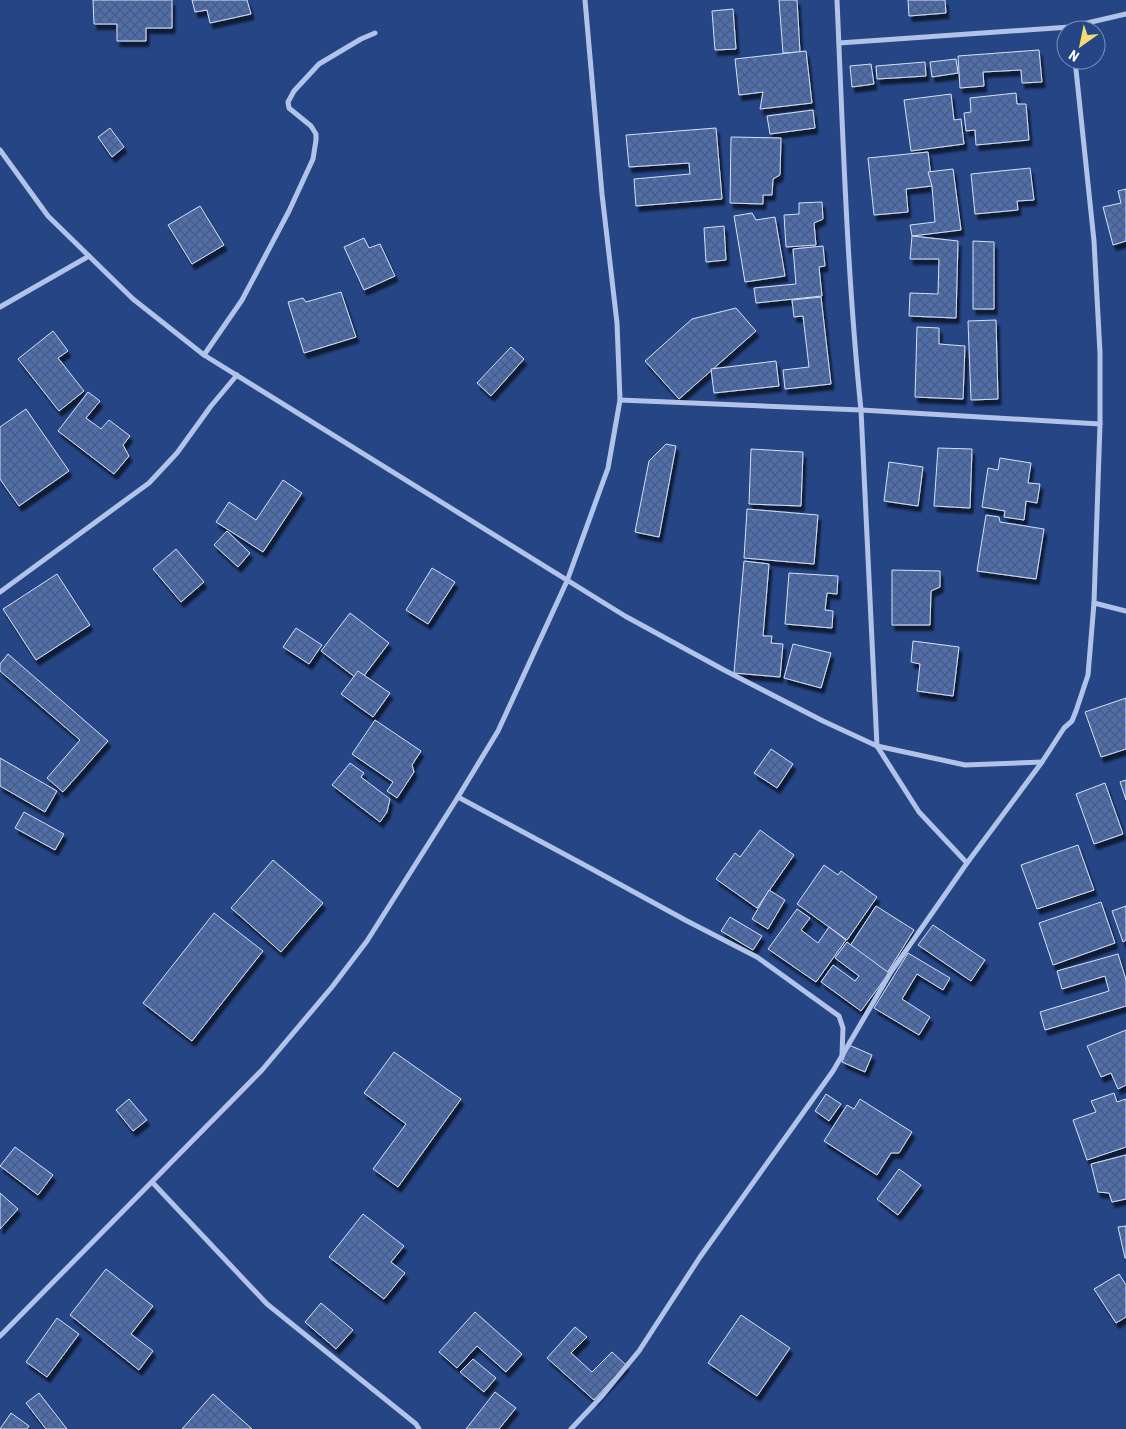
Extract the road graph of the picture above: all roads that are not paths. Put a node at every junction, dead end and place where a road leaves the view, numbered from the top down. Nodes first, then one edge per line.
1 (585, 0) edge
2 (837, 0) edge
3 (1126, 14) edge
4 (1102, 20) edge
5 (1056, 29) edge
6 (375, 33) dead end
7 (838, 43) junction
8 (1076, 70) edge
9 (0, 150) edge
10 (89, 256) junction
11 (0, 307) edge
12 (204, 355) junction
13 (237, 375) junction
14 (620, 400) junction
15 (861, 410) junction
16 (1100, 424) junction
17 (567, 581) junction
18 (0, 592) edge
19 (1094, 603) junction
20 (1126, 611) edge
21 (877, 746) junction
22 (1042, 762) junction
23 (458, 798) junction
24 (967, 862) junction
25 (842, 1054) junction
26 (152, 1182) junction
27 (0, 1336) edge
28 (419, 1429) edge
29 (571, 1429) edge

1 - 14 street
2 - 7 street
3 - 4 street
5 - 7 street
6 - 12 street
7 - 15 street
8 - 16 street
9 - 10 street
10 - 11 street
10 - 12 street
12 - 13 street
13 - 17 street
13 - 18 street
14 - 15 street
14 - 17 street
15 - 16 street
15 - 21 street
16 - 19 street
17 - 21 street
17 - 23 street
19 - 20 street
19 - 22 street
21 - 22 street
21 - 24 street
22 - 24 street
23 - 25 street
23 - 26 street
24 - 25 street
25 - 29 street
26 - 27 street
26 - 28 street

